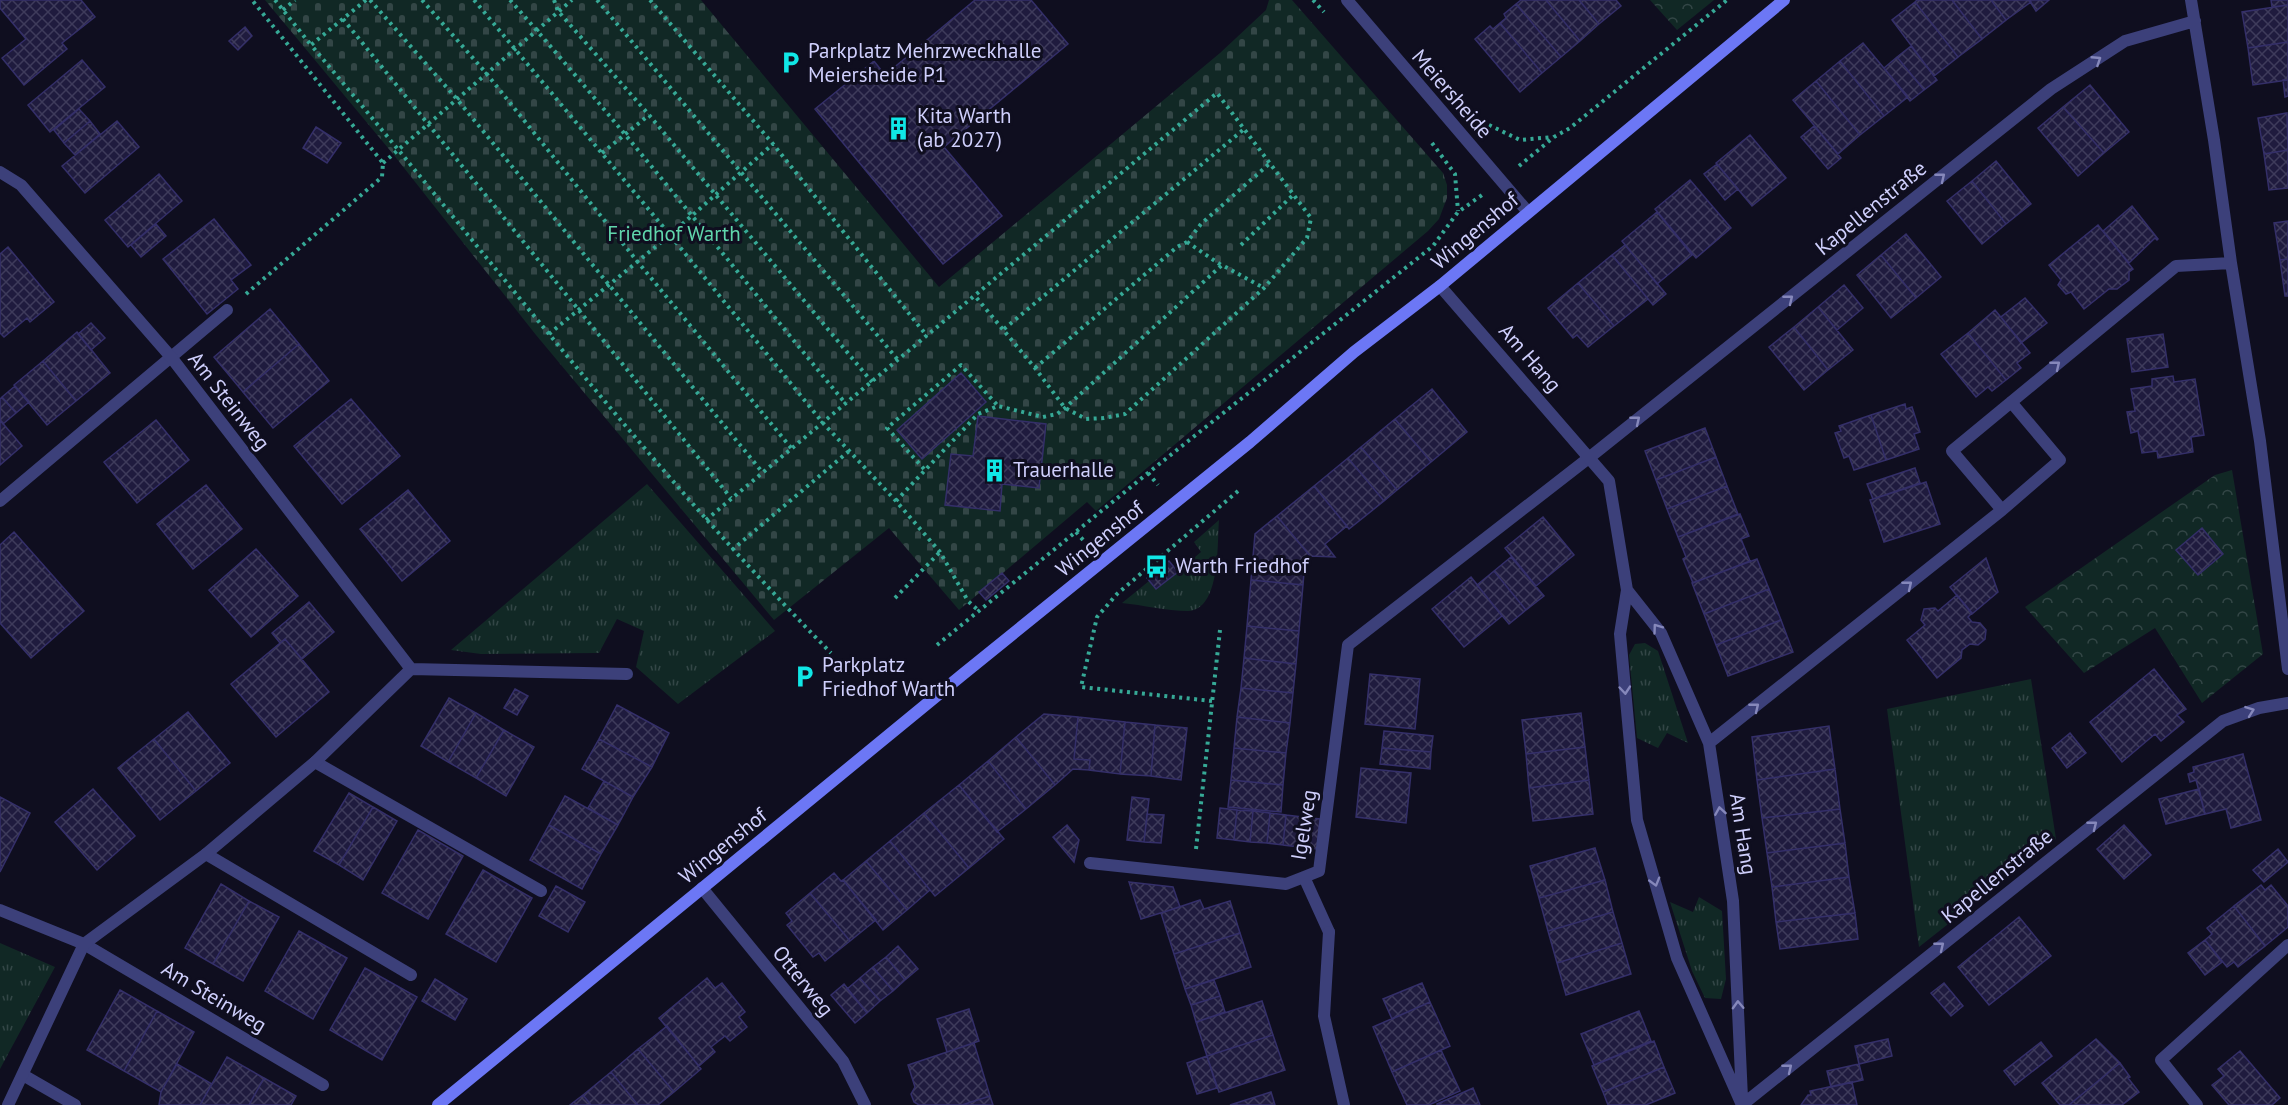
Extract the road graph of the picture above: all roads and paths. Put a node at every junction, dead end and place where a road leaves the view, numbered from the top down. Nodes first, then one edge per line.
1 (252, 0) edge
2 (275, 0) edge
3 (295, 0) edge
4 (368, 0) edge
5 (422, 0) edge
6 (474, 0) edge
7 (510, 0) edge
8 (554, 0) edge
9 (572, 0) edge
10 (597, 0) edge
11 (650, 0) edge
12 (1313, 0) edge
13 (1347, 0) edge
14 (1727, 0) edge
15 (1784, 0) edge
16 (2191, 0) edge
17 (283, 10) junction
18 (558, 11) junction
19 (1328, 17) dead end
20 (343, 19) junction
21 (2194, 21) junction
22 (536, 30) junction
23 (311, 45) junction
24 (515, 48) junction
25 (486, 73) junction
26 (456, 98) junction
27 (649, 115) junction
28 (1484, 122) dead end
29 (427, 123) junction
30 (1243, 130) junction
31 (626, 134) junction
32 (1428, 137) dead end
33 (773, 144) junction
34 (399, 148) junction
35 (602, 153) junction
36 (382, 163) junction
37 (1269, 164) junction
38 (0, 172) edge
39 (741, 172) junction
40 (715, 195) junction
41 (1293, 195) junction
42 (1528, 212) junction
43 (690, 217) junction
44 (670, 235) junction
45 (1187, 242) junction
46 (1240, 245) dead end
47 (637, 261) junction
48 (2231, 263) junction
49 (1222, 265) junction
50 (609, 285) junction
51 (1440, 286) junction
52 (1264, 288) junction
53 (975, 296) junction
54 (579, 309) junction
55 (227, 310) joint
56 (1004, 329) junction
57 (549, 334) junction
58 (927, 336) junction
59 (171, 357) junction
60 (898, 360) junction
61 (1035, 368) junction
62 (872, 382) junction
63 (2011, 402) junction
64 (846, 404) junction
65 (998, 406) junction
66 (1065, 408) junction
67 (823, 423) junction
68 (792, 449) junction
69 (849, 451) junction
70 (1590, 457) junction
71 (924, 469) junction
72 (763, 473) junction
73 (1238, 491) dead end
74 (730, 498) junction
75 (0, 501) edge
76 (896, 501) junction
77 (2002, 510) junction
78 (706, 520) junction
79 (732, 550) junction
80 (940, 552) junction
81 (1627, 590) junction
82 (895, 598) dead end
83 (979, 612) junction
84 (1220, 630) dead end
85 (937, 645) dead end
86 (831, 653) dead end
87 (411, 669) junction
88 (2288, 669) edge
89 (627, 674) dead end
90 (1212, 701) junction
91 (2288, 703) edge
92 (1709, 743) junction
93 (315, 762) junction
94 (206, 854) junction
95 (1090, 863) dead end
96 (1193, 874) junction
97 (1304, 877) junction
98 (702, 888) junction
99 (541, 891) dead end
100 (0, 910) edge
101 (84, 944) junction
102 (2288, 945) edge
103 (411, 975) dead end
104 (23, 1075) junction
105 (323, 1085) dead end
106 (8, 1105) edge
107 (75, 1105) edge
108 (438, 1105) edge
109 (865, 1105) edge
110 (1344, 1105) edge
111 (1743, 1105) edge
112 (2197, 1105) edge

1 - 36 path
2 - 17 path
3 - 17 path
4 - 20 path
4 - 26 path
5 - 25 path
6 - 24 path
7 - 22 path
8 - 18 path
9 - 18 path
10 - 39 path
11 - 33 path
12 - 19 path
13 - 42 street, Meiersheide
14 - 28 path
15 - 42 main road, Wingenshof
16 - 21 street
17 - 23 path
18 - 22 path
18 - 27 path
20 - 23 path
20 - 29 path
21 - 48 street
70 -> 21 street, Kapellenstraße
22 - 24 path
22 - 31 path
23 - 34 path
24 - 25 path
24 - 35 path
25 - 26 path
25 - 47 path
26 - 29 path
26 - 50 path
27 - 31 path
27 - 40 path
29 - 34 path
29 - 54 path
30 - 37 path
30 - 53 path
30 - 56 path
31 - 35 path
31 - 43 path
32 - 83 path
33 - 39 path
33 - 58 path
34 - 36 path
34 - 57 path
35 - 44 path
36 - 55 path
37 - 41 path
37 - 45 path
38 - 59 street, Am Steinweg
39 - 40 path
39 - 60 path
40 - 43 path
40 - 62 path
41 - 46 path
41 - 52 path
42 - 51 main road, Wingenshof
43 - 44 path
43 - 64 path
44 - 47 path
44 - 67 path
45 - 49 path
45 - 61 path
47 - 50 path
47 - 68 path
63 -> 48 street
48 - 88 street
49 - 52 path
49 - 66 path
50 - 54 path
50 - 72 path
51 - 70 street, Am Hang
51 - 98 main road, Wingenshof
52 - 66 path
53 - 56 path
53 - 58 path
54 - 57 path
54 - 74 path
55 - 59 street
56 - 61 path
57 - 78 path
58 - 60 path
59 - 75 street
59 - 87 street, Am Steinweg
60 - 62 path
61 - 66 path
62 - 64 path
63 - 77 street
63 - 77 street
64 - 67 path
65 - 66 path
65 - 71 path
65 - 71 path
67 - 68 path
67 - 69 path
68 - 72 path
69 - 76 path
69 - 79 path
70 - 81 street, Am Hang
70 - 97 street, Igelweg
71 - 76 path
72 - 74 path
73 - 90 path
74 - 78 path
76 - 80 path
92 -> 77 street
78 - 79 path
79 - 86 path
80 - 82 path
80 - 83 path
92 -> 81 street, Am Hang
81 -> 92 street, Am Hang
83 - 85 path
84 - 90 path
87 - 89 street
87 - 93 street
90 - 96 path
111 -> 91 street, Kapellenstraße
93 - 94 street
93 - 99 street
94 - 101 street
94 - 103 street
95 - 96 street
96 - 97 street
97 - 110 street, Igelweg
98 - 108 main road, Wingenshof
98 - 109 street, Otterweg
100 - 101 street, Am Steinweg
101 - 104 street
101 - 105 street, Am Steinweg
102 - 112 street
104 - 106 street
104 - 107 street

